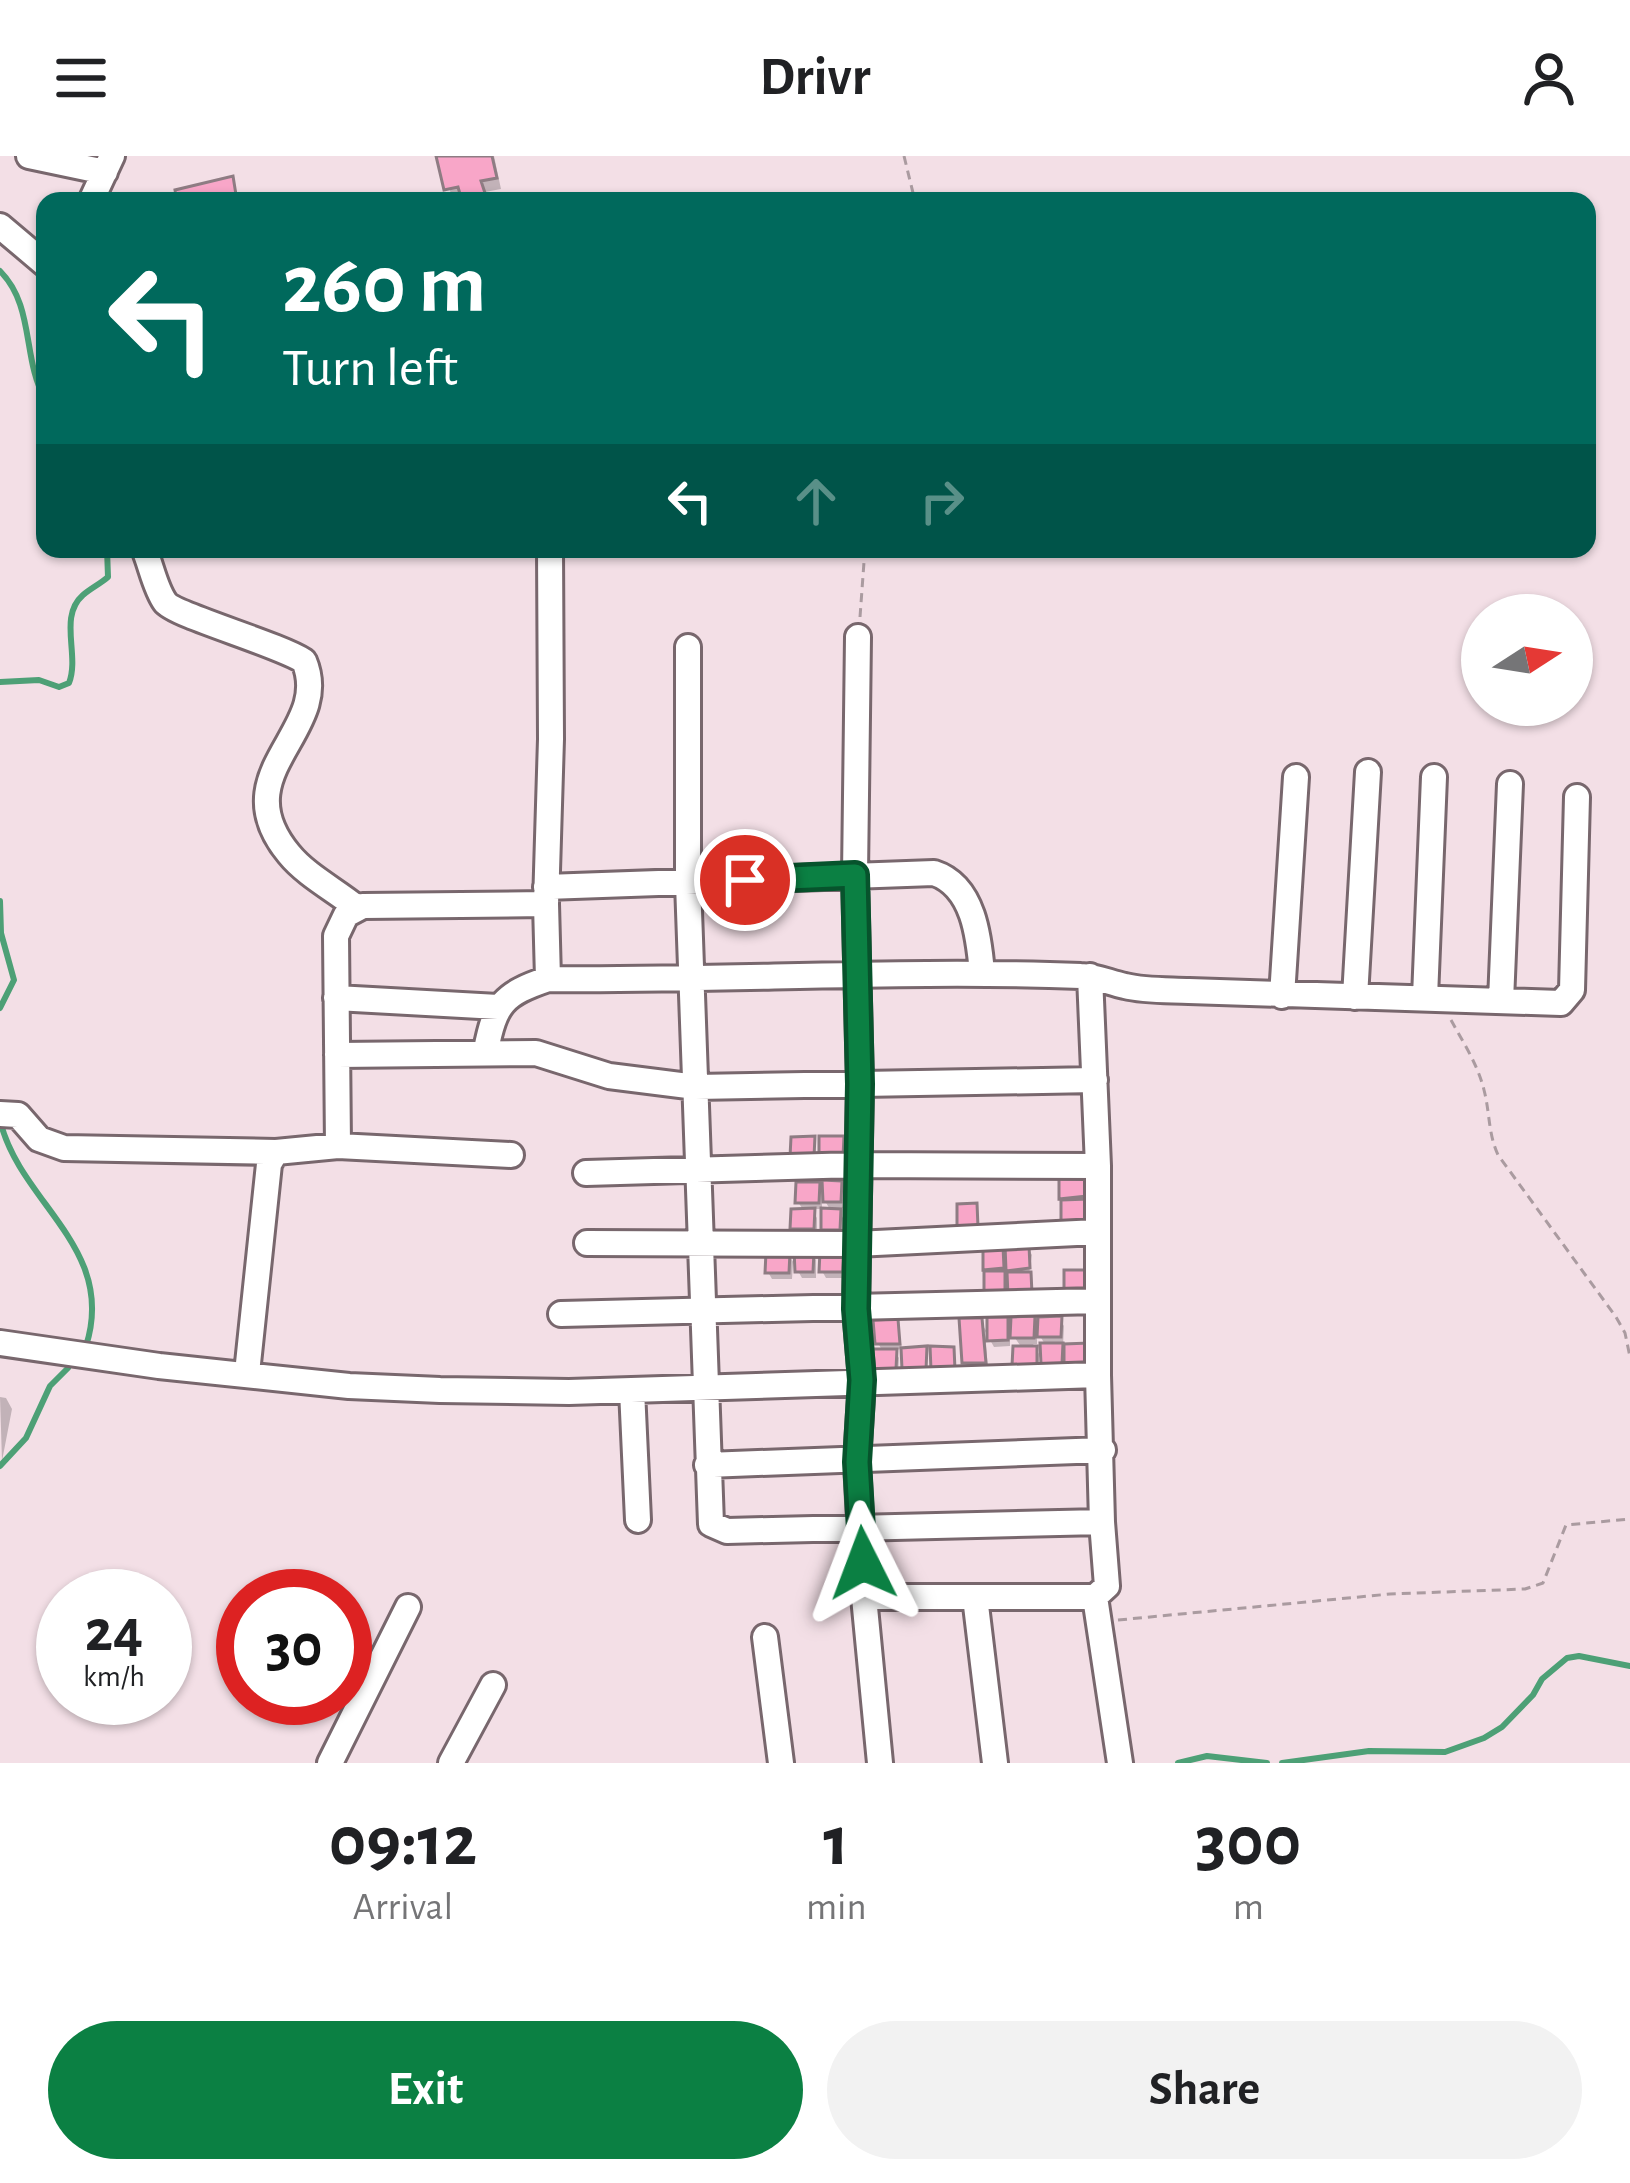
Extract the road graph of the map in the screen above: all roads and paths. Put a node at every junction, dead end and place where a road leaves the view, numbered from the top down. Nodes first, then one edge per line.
1 (29, 156) edge
2 (904, 156) edge
3 (109, 164) edge
4 (95, 192) edge
5 (913, 192) edge
6 (0, 226) edge
7 (36, 256) edge
8 (148, 558) edge
9 (550, 558) edge
10 (866, 558) edge
11 (858, 637) joint
12 (688, 647) dead end
13 (1369, 772) dead end
14 (1296, 777) dead end
15 (1434, 777) dead end
16 (1510, 784) dead end
17 (1577, 797) dead end
18 (855, 875) junction
19 (688, 883) junction
20 (546, 896) junction
21 (356, 908) junction
22 (858, 973) junction
23 (982, 974) junction
24 (1090, 976) junction
25 (548, 979) junction
26 (694, 981) junction
27 (1282, 996) junction
28 (1354, 997) junction
29 (336, 998) junction
30 (1433, 998) junction
31 (1501, 1001) junction
32 (498, 1007) junction
33 (486, 1050) junction
34 (337, 1055) junction
35 (1095, 1080) junction
36 (860, 1084) junction
37 (696, 1087) junction
38 (5, 1113) edge
39 (338, 1146) junction
40 (276, 1152) junction
41 (511, 1155) dead end
42 (857, 1165) junction
43 (1098, 1166) junction
44 (698, 1168) junction
45 (586, 1173) dead end
46 (1097, 1232) junction
47 (700, 1240) junction
48 (587, 1243) dead end
49 (856, 1244) junction
50 (1098, 1301) junction
51 (856, 1309) junction
52 (704, 1310) junction
53 (561, 1314) dead end
54 (0, 1343) edge
55 (1630, 1357) edge
56 (247, 1373) junction
57 (1098, 1375) junction
58 (862, 1380) junction
59 (704, 1387) junction
60 (632, 1390) junction
61 (1103, 1450) junction
62 (857, 1462) junction
63 (706, 1465) junction
64 (1630, 1519) edge
65 (638, 1520) dead end
66 (1102, 1522) junction
67 (861, 1529) junction
68 (975, 1597) junction
69 (865, 1598) junction
70 (408, 1607) dead end
71 (1096, 1610) junction
72 (765, 1637) dead end
73 (494, 1685) dead end
74 (330, 1763) edge
75 (451, 1763) edge
76 (781, 1763) edge
77 (880, 1763) edge
78 (995, 1763) edge
79 (1120, 1763) edge

1 - 3 street
2 - 5 path
3 - 4 street
6 - 7 street
8 - 21 street
9 - 20 street
10 - 11 path
11 - 18 street
12 - 19 street
13 - 28 street
14 - 27 street
15 - 30 street
16 - 31 street
17 - 31 street
18 - 19 street
18 - 22 street
18 - 23 street
19 - 20 street
19 - 26 street
20 - 21 street
20 - 25 street
21 - 29 street
22 - 23 street
22 - 26 street
22 - 36 street
23 - 24 street
24 - 27 street
24 - 35 street
25 - 26 street
25 - 32 street
26 - 37 street
27 - 28 street
28 - 30 street
29 - 32 street
29 - 34 street
30 - 31 street
30 - 55 path
32 - 33 street
33 - 34 street
33 - 37 street
34 - 39 street
35 - 36 street
35 - 43 street
36 - 37 street
36 - 42 street
37 - 44 street
38 - 40 street
39 - 40 street
39 - 41 street
40 - 56 street
42 - 43 street
42 - 44 street
42 - 49 street
43 - 46 street
44 - 45 street
44 - 47 street
46 - 49 street
46 - 50 street
47 - 48 street
47 - 49 street
47 - 52 street
49 - 51 street
50 - 51 street
50 - 57 street
51 - 52 street
51 - 58 street
52 - 53 street
52 - 59 street
54 - 56 street
56 - 60 street
57 - 58 street
57 - 61 street
58 - 59 street
58 - 62 street
59 - 60 street
59 - 63 street
60 - 65 street
61 - 62 street
61 - 66 street
62 - 63 street
62 - 67 street
63 - 67 street
64 - 71 path
66 - 67 street
66 - 71 street
67 - 69 street
68 - 69 street
68 - 71 street
68 - 78 street
69 - 77 street
70 - 74 street
71 - 79 street
72 - 76 street
73 - 75 street

